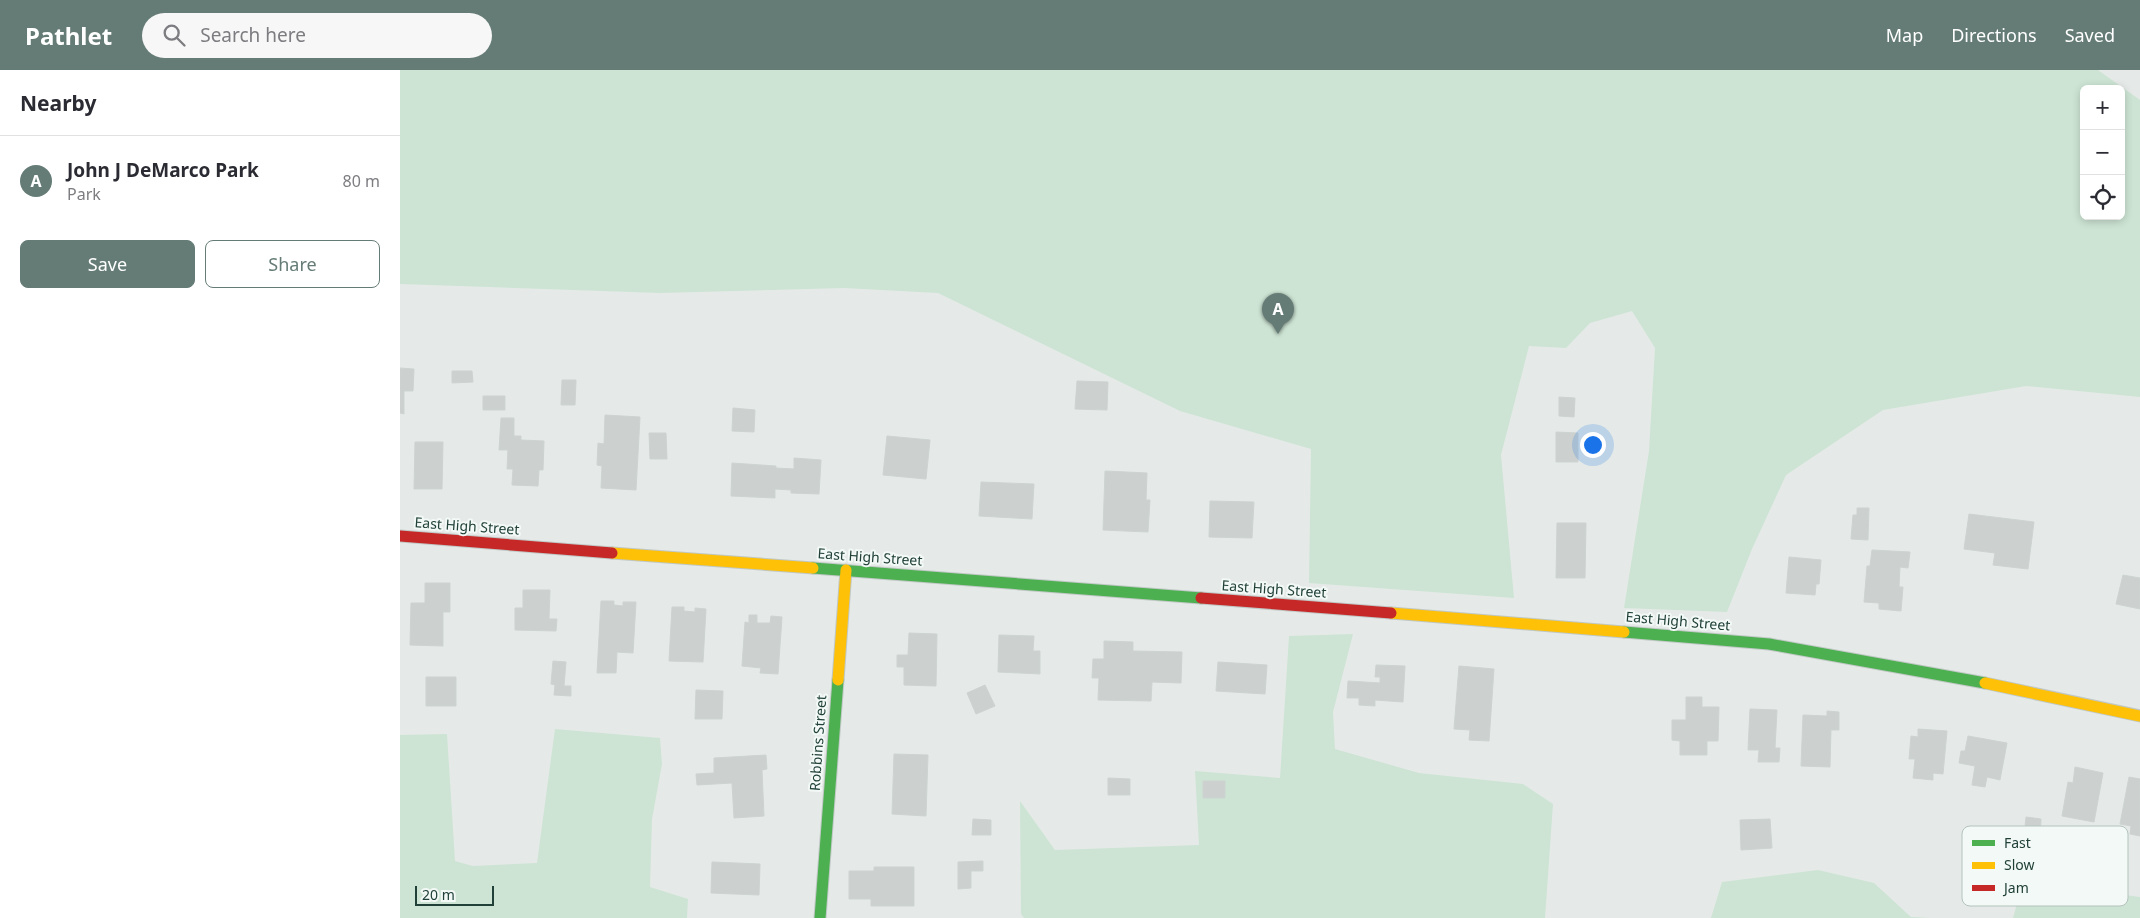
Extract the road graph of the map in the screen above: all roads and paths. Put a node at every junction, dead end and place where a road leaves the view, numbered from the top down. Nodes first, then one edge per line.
1 (400, 536) edge
2 (846, 570) junction
3 (2140, 716) edge
4 (820, 918) edge

1 - 2 main road, East High Street
2 - 3 main road, East High Street
2 - 4 main road, Robbins Street

